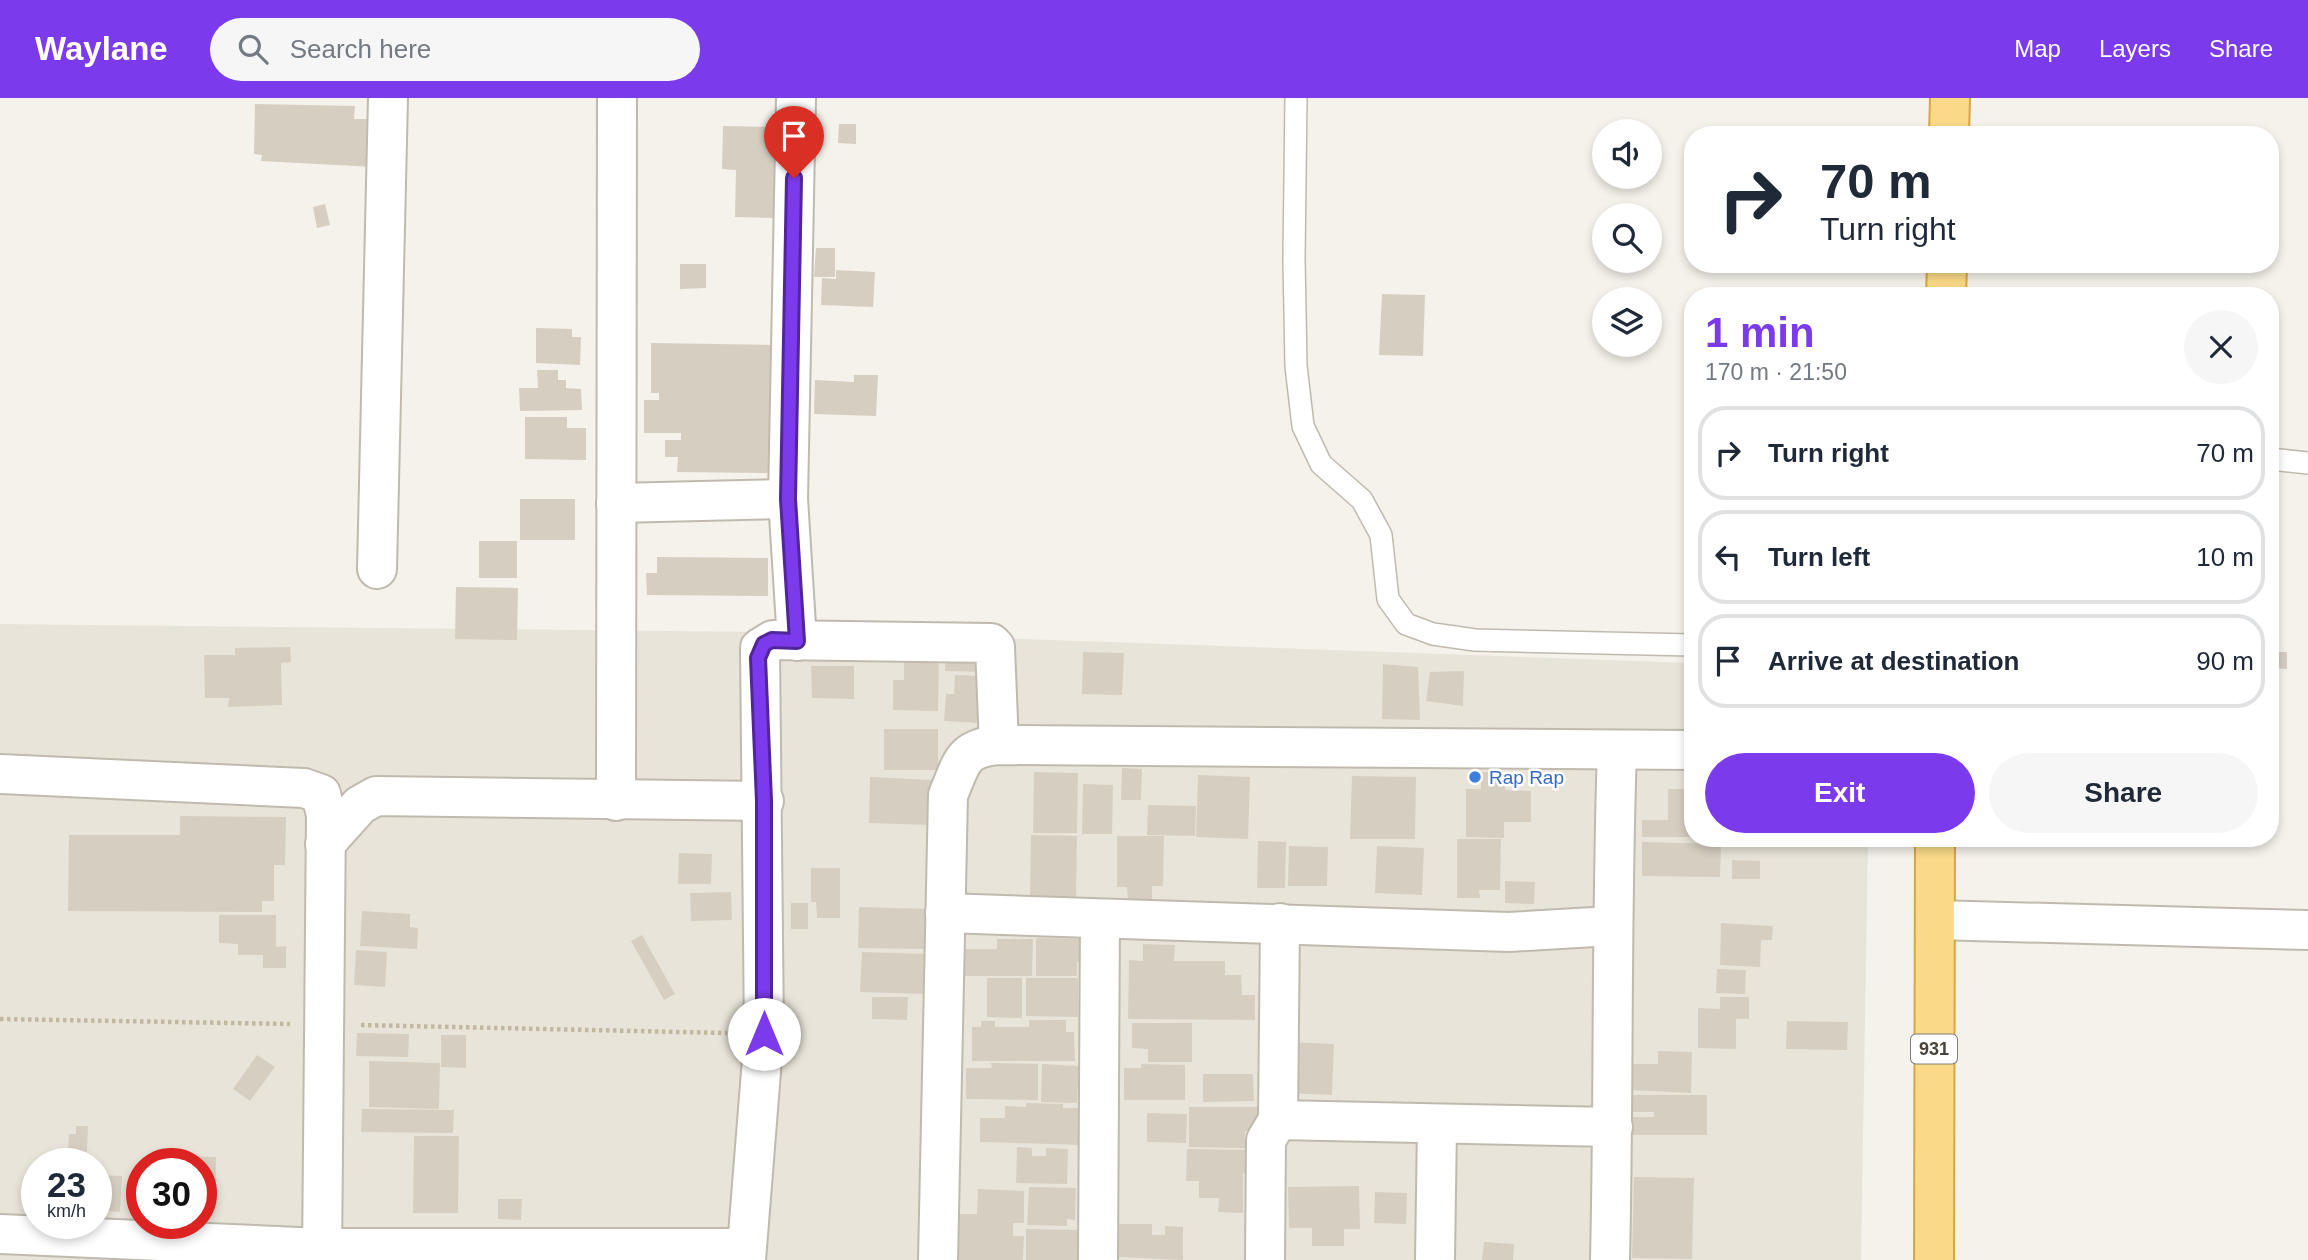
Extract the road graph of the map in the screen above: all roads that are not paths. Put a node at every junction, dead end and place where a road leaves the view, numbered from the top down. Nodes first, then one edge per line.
1 (388, 98) edge
2 (617, 98) edge
3 (796, 98) edge
4 (1296, 98) edge
5 (1950, 98) edge
6 (1949, 126) edge
7 (2279, 460) edge
8 (2308, 463) edge
9 (788, 499) junction
10 (615, 503) junction
11 (377, 569) dead end
12 (797, 641) junction
13 (1684, 645) edge
14 (999, 745) junction
15 (1617, 750) junction
16 (1684, 750) edge
17 (0, 774) edge
18 (616, 801) junction
19 (764, 801) junction
20 (325, 844) junction
21 (1935, 847) edge
22 (945, 913) junction
23 (1100, 919) junction
24 (1935, 920) junction
25 (1280, 923) junction
26 (1611, 926) junction
27 (2308, 930) edge
28 (1278, 1120) junction
29 (1437, 1125) junction
30 (1613, 1127) junction
31 (0, 1234) edge
32 (322, 1254) edge
33 (746, 1254) edge
34 (938, 1260) edge
35 (1098, 1260) edge
36 (1265, 1260) edge
37 (1435, 1260) edge
38 (1610, 1260) edge
39 (1934, 1260) edge

1 - 11 street
2 - 10 street
3 - 9 street
4 - 13 lane
5 - 6 highway
7 - 8 lane
9 - 10 street
9 - 12 street
10 - 18 street
12 - 14 street
12 - 19 street
14 - 15 street
14 - 22 street
15 - 16 street
15 - 26 street
17 - 20 street
18 - 19 street
18 - 20 street
19 - 33 street
20 - 32 street
21 - 24 highway, 931
22 - 23 street
22 - 34 street
23 - 25 street
23 - 35 street
24 - 27 street
24 - 39 highway, 931
25 - 26 street
25 - 28 street
26 - 30 street
28 - 29 street
28 - 36 street
29 - 30 street
29 - 37 street
30 - 38 street
31 - 32 street
32 - 33 street

